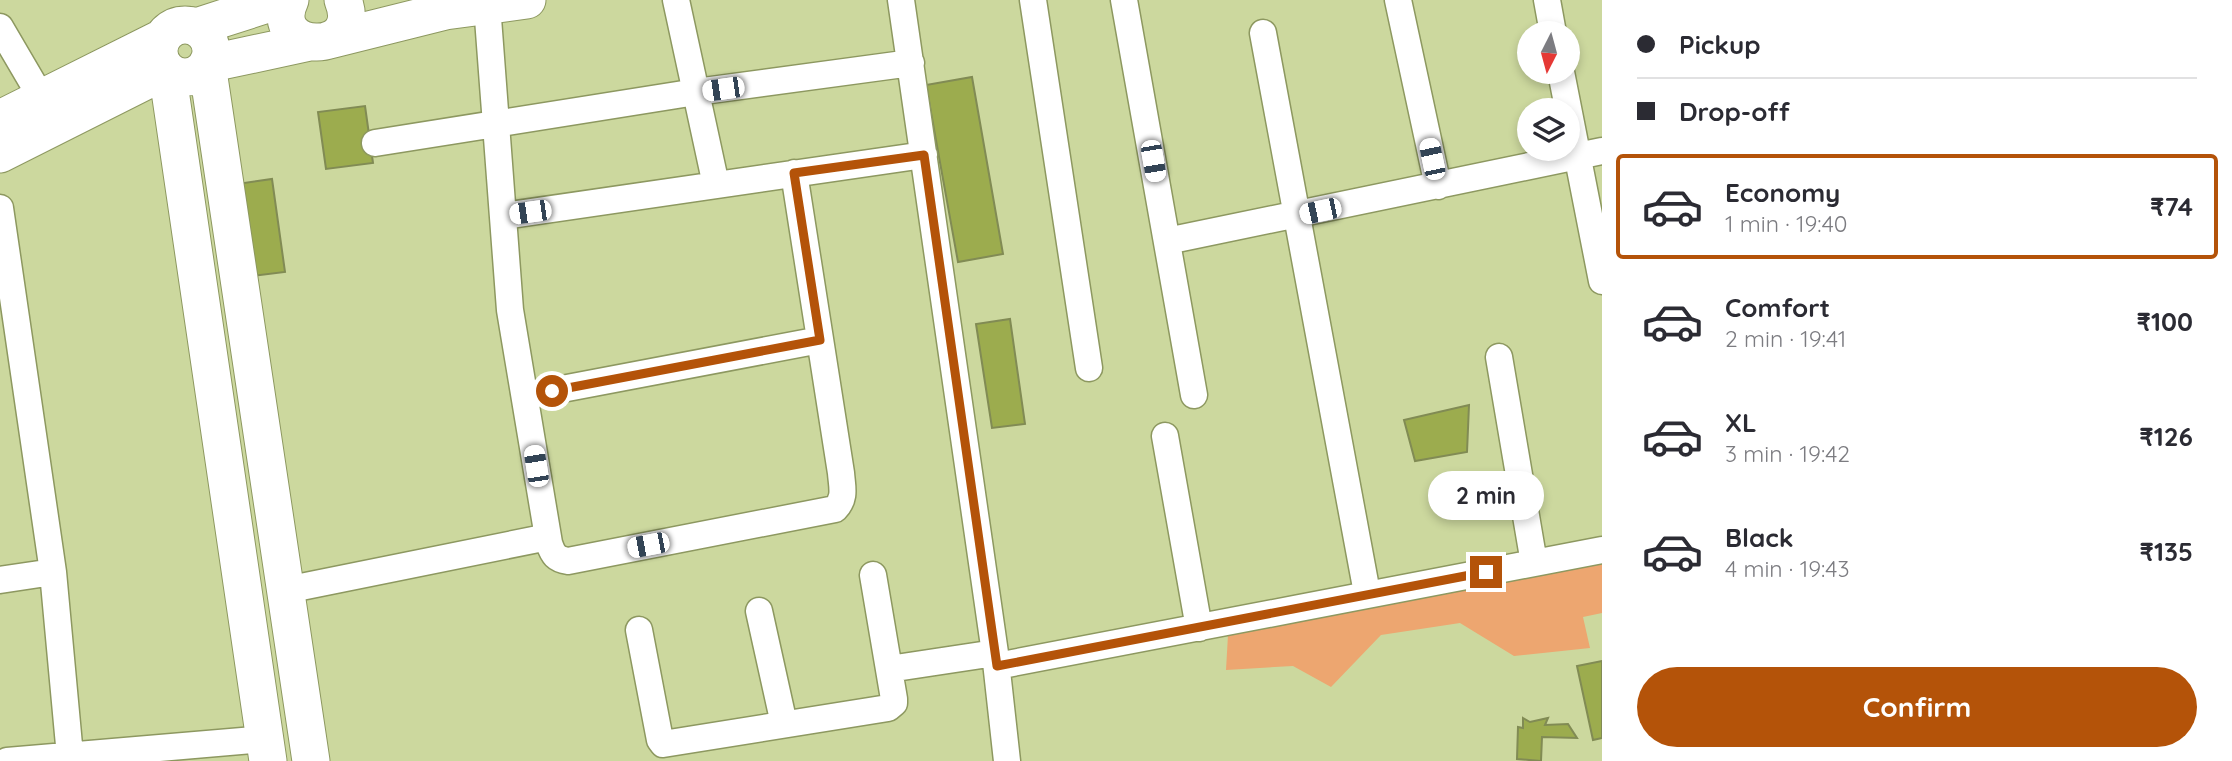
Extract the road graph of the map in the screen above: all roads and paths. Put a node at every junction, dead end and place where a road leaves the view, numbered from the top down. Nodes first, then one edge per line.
1 (280, 0) edge
2 (290, 0) edge
3 (343, 0) edge
4 (527, 0) edge
5 (676, 0) edge
6 (901, 0) edge
7 (1033, 0) edge
8 (1124, 0) edge
9 (1398, 0) edge
10 (1546, 0) edge
11 (487, 5) junction
12 (1550, 21) edge
13 (0, 27) edge
14 (1263, 33) dead end
15 (320, 41) junction
16 (175, 45) junction
17 (911, 63) junction
18 (207, 64) junction
19 (1565, 84) edge
20 (696, 92) junction
21 (41, 97) junction
22 (0, 119) edge
23 (495, 125) junction
24 (375, 143) dead end
25 (0, 154) edge
26 (1590, 154) edge
27 (924, 155) junction
28 (794, 173) junction
29 (716, 185) junction
30 (1437, 186) junction
31 (0, 208) edge
32 (503, 216) junction
33 (1297, 216) junction
34 (1167, 242) junction
35 (1602, 281) edge
36 (820, 340) junction
37 (1499, 357) dead end
38 (1089, 368) dead end
39 (1194, 395) dead end
40 (525, 396) junction
41 (1165, 436) dead end
42 (548, 537) junction
43 (1602, 550) edge
44 (1534, 563) junction
45 (53, 572) junction
46 (873, 575) dead end
47 (0, 580) edge
48 (286, 590) junction
49 (1367, 593) junction
50 (759, 611) dead end
51 (1199, 628) junction
52 (639, 630) dead end
53 (996, 659) junction
54 (889, 669) junction
55 (784, 724) junction
56 (266, 750) edge
57 (70, 756) junction
58 (7, 761) edge
59 (311, 761) edge
60 (1007, 761) edge

1 - 16 street
2 - 15 street
3 - 15 street
4 - 11 street
5 - 20 street
6 - 17 street
7 - 38 street
8 - 34 street
9 - 30 street
10 - 12 street
11 - 15 street
11 - 23 street
13 - 21 street
14 - 33 street
15 - 18 street
16 - 18 street
16 - 21 street
16 - 25 street
16 - 56 street
17 - 20 street
17 - 27 street
18 - 48 street
19 - 26 street
20 - 23 street
20 - 29 street
21 - 22 street
23 - 24 street
23 - 32 street
26 - 30 street
26 - 35 street
27 - 28 street
27 - 53 street
28 - 29 street
28 - 36 street
29 - 32 street
30 - 33 street
31 - 45 street
32 - 40 street
33 - 34 street
33 - 49 street
34 - 39 street
36 - 40 street
36 - 42 street
37 - 44 street
40 - 42 street
41 - 51 street
42 - 48 street
43 - 44 street
44 - 49 street
45 - 47 street
45 - 57 street
46 - 54 street
48 - 59 street
49 - 51 street
50 - 55 street
51 - 53 street
52 - 55 street
53 - 54 street
53 - 60 street
54 - 55 street
56 - 57 street
57 - 58 street

